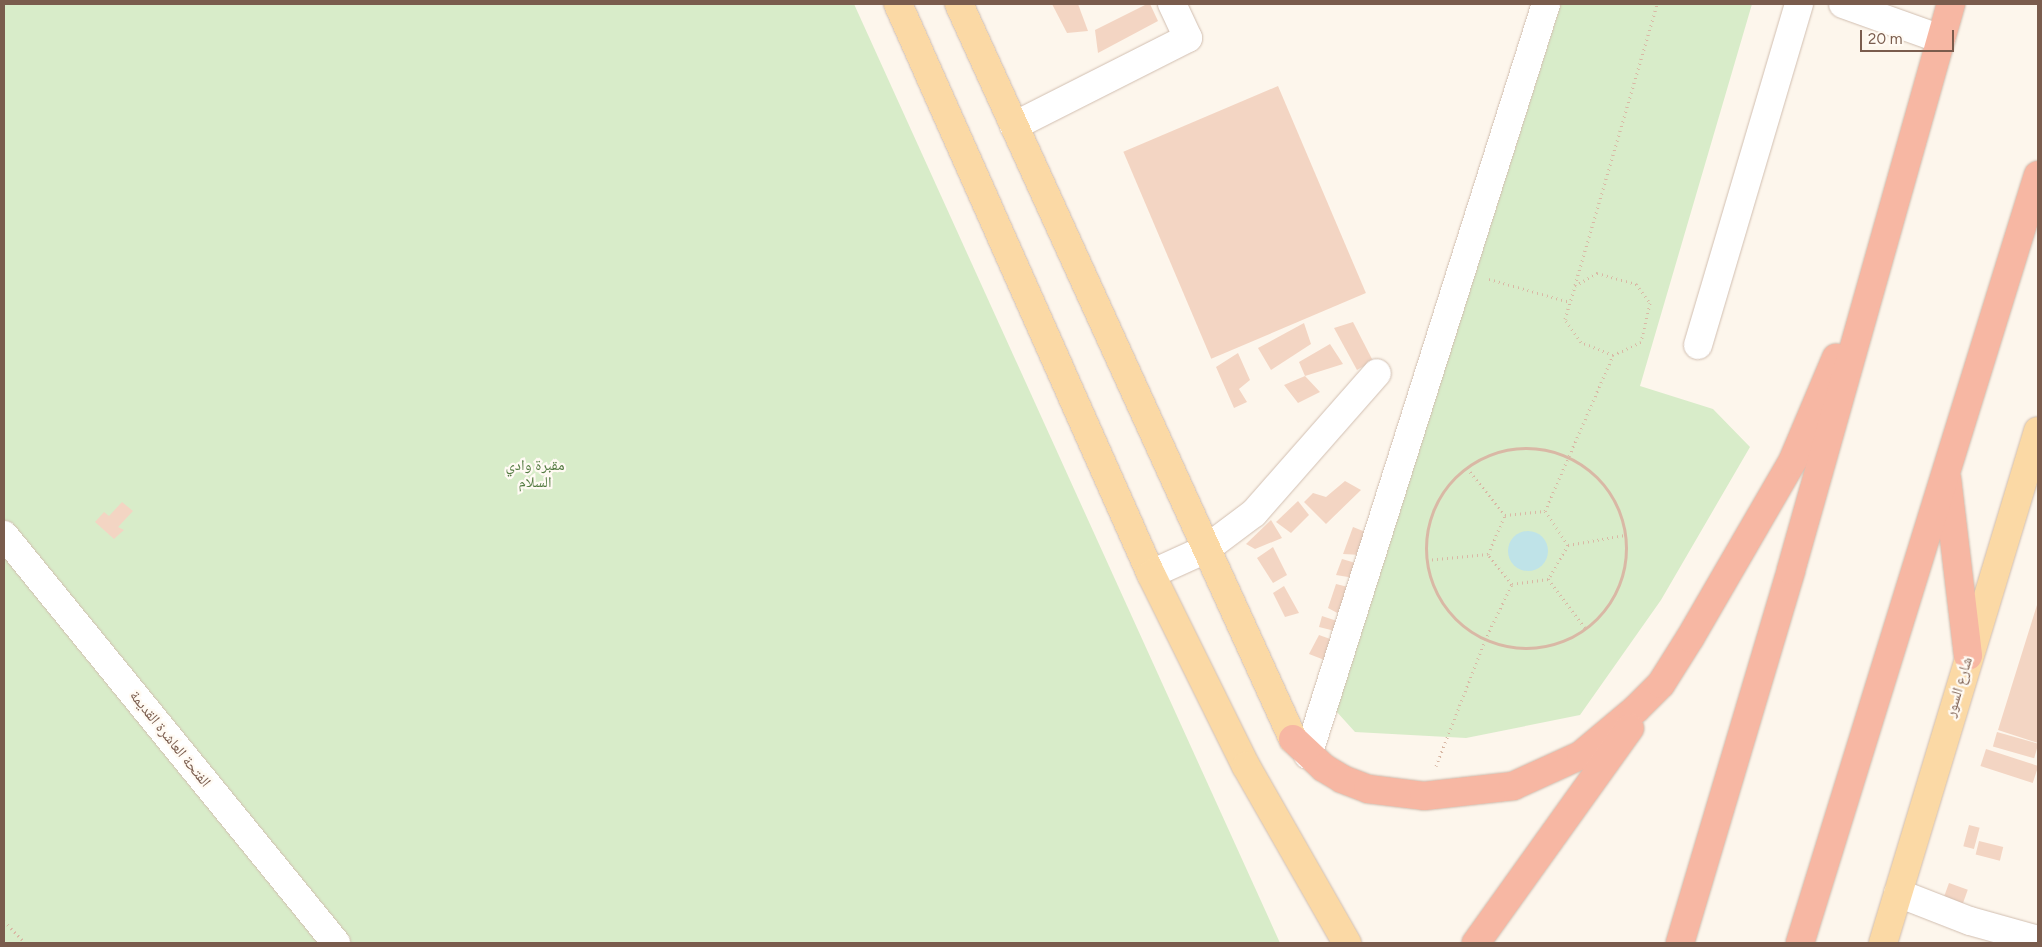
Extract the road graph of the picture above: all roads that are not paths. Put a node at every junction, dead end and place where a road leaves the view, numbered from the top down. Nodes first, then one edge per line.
1 (898, 4) edge
2 (959, 4) edge
3 (1172, 4) edge
4 (1546, 4) edge
5 (1799, 4) edge
6 (1843, 4) edge
7 (1951, 4) edge
8 (1941, 39) junction
9 (1014, 126) junction
10 (2038, 176) edge
11 (1901, 186) junction
12 (1698, 345) dead end
13 (1377, 373) dead end
14 (2038, 431) edge
15 (1945, 469) junction
16 (4, 534) edge
17 (1206, 549) junction
18 (1151, 574) junction
19 (1968, 656) junction
20 (1661, 684) junction
21 (1300, 747) junction
22 (1898, 893) junction
23 (2001, 936) edge
24 (2038, 940) edge
25 (336, 943) edge
26 (1346, 943) edge
27 (1476, 943) edge
28 (1680, 943) edge
29 (1800, 943) edge
30 (1882, 943) edge

1 - 18 main road
2 - 9 main road
3 - 9 street
4 - 21 street
5 - 12 street
6 - 8 street
7 - 8 highway
8 - 11 highway
9 - 17 main road
10 - 15 highway
11 - 20 highway
11 - 28 highway
13 - 17 street
14 - 19 main road, شارع السور
15 - 19 highway
15 - 29 highway
16 - 25 street, الفتحة العاشرة القديمة
17 - 18 street
17 - 21 main road
18 - 26 main road
19 - 22 main road, شارع السور
20 - 21 highway
20 - 27 highway
22 - 23 street
22 - 30 main road, شارع السور
23 - 24 street

